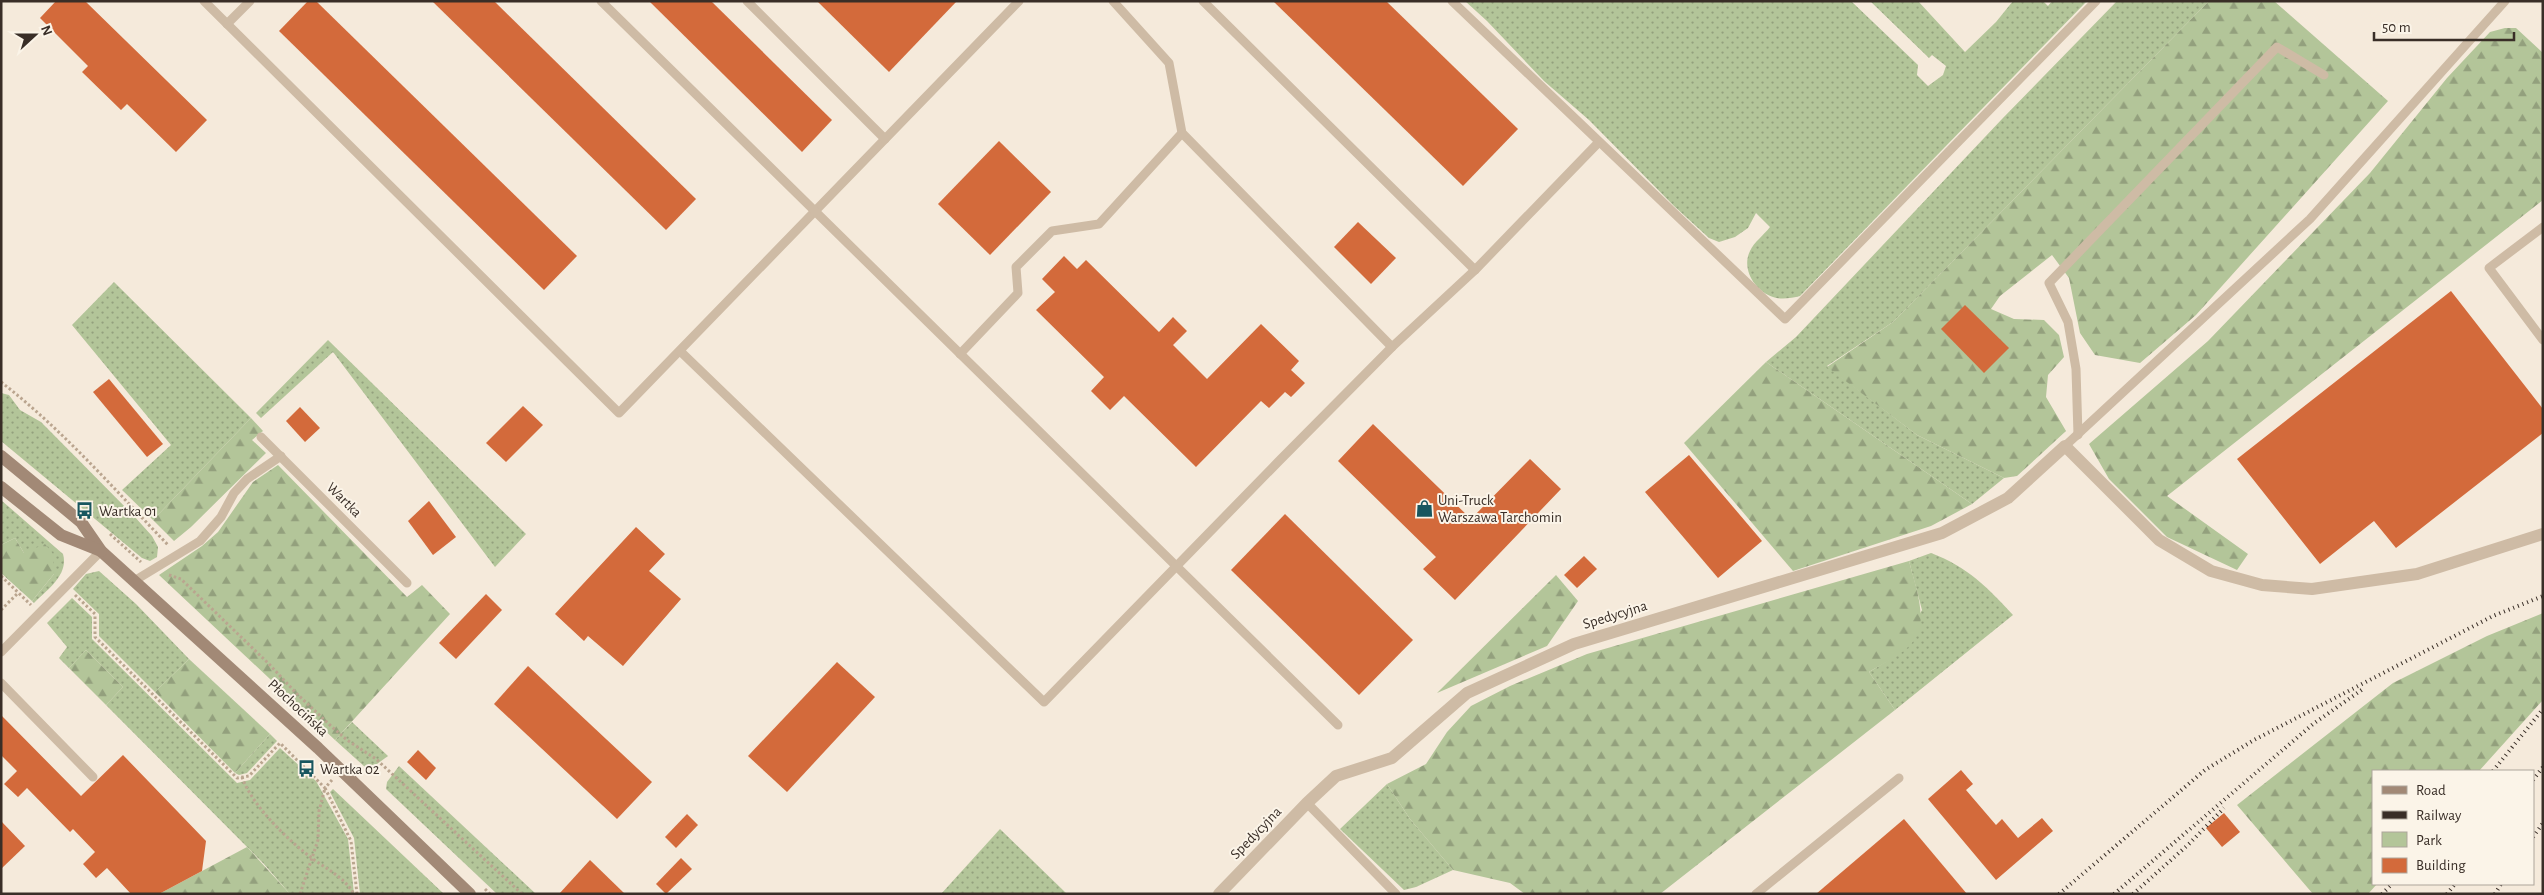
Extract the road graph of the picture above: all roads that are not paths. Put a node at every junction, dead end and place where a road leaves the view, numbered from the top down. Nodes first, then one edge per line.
1 (204, 1) edge
2 (250, 1) edge
3 (601, 1) edge
4 (747, 1) edge
5 (1019, 1) edge
6 (1113, 1) edge
7 (1203, 1) edge
8 (1452, 1) edge
9 (2096, 1) edge
10 (2505, 1) edge
11 (228, 24) junction
12 (2324, 75) dead end
13 (1182, 133) junction
14 (885, 139) junction
15 (1598, 143) junction
16 (815, 212) junction
17 (2543, 227) edge
18 (1475, 270) junction
19 (2543, 340) edge
20 (1392, 347) junction
21 (680, 351) junction
22 (960, 354) junction
23 (2078, 435) junction
24 (261, 436) dead end
25 (2065, 446) junction
26 (1, 456) edge
27 (280, 456) junction
28 (1, 487) edge
29 (2543, 534) edge
30 (101, 551) junction
31 (1176, 565) junction
32 (134, 580) junction
33 (407, 583) dead end
34 (1, 652) edge
35 (1, 683) edge
36 (1338, 725) dead end
37 (93, 777) dead end
38 (1899, 778) dead end
39 (1307, 802) junction
40 (470, 894) edge
41 (1219, 894) edge
42 (1396, 894) edge
43 (1756, 894) edge

1 - 11 lane
2 - 11 lane
3 - 16 lane
4 - 14 lane
5 - 14 lane
6 - 13 lane
7 - 18 lane
8 - 15 lane
9 - 15 lane
10 - 23 lane
11 - 21 lane
12 - 23 lane
13 - 20 lane
13 - 22 lane
14 - 16 lane
15 - 18 lane
16 - 21 lane
16 - 22 lane
17 - 19 lane
18 - 20 lane
20 - 31 lane
21 - 31 lane
22 - 31 lane
23 - 25 lane
24 - 27 lane, Wartka
25 - 29 street
25 - 39 street, Spedycyjna
26 - 30 main road, Płochocińska
27 - 32 lane
27 - 33 lane, Wartka
28 - 30 main road, Płochocińska
30 - 32 main road, Płochocińska
30 - 34 lane
31 - 36 lane
32 - 40 main road, Płochocińska
35 - 37 lane
38 - 43 lane
39 - 41 street, Spedycyjna
39 - 42 lane

